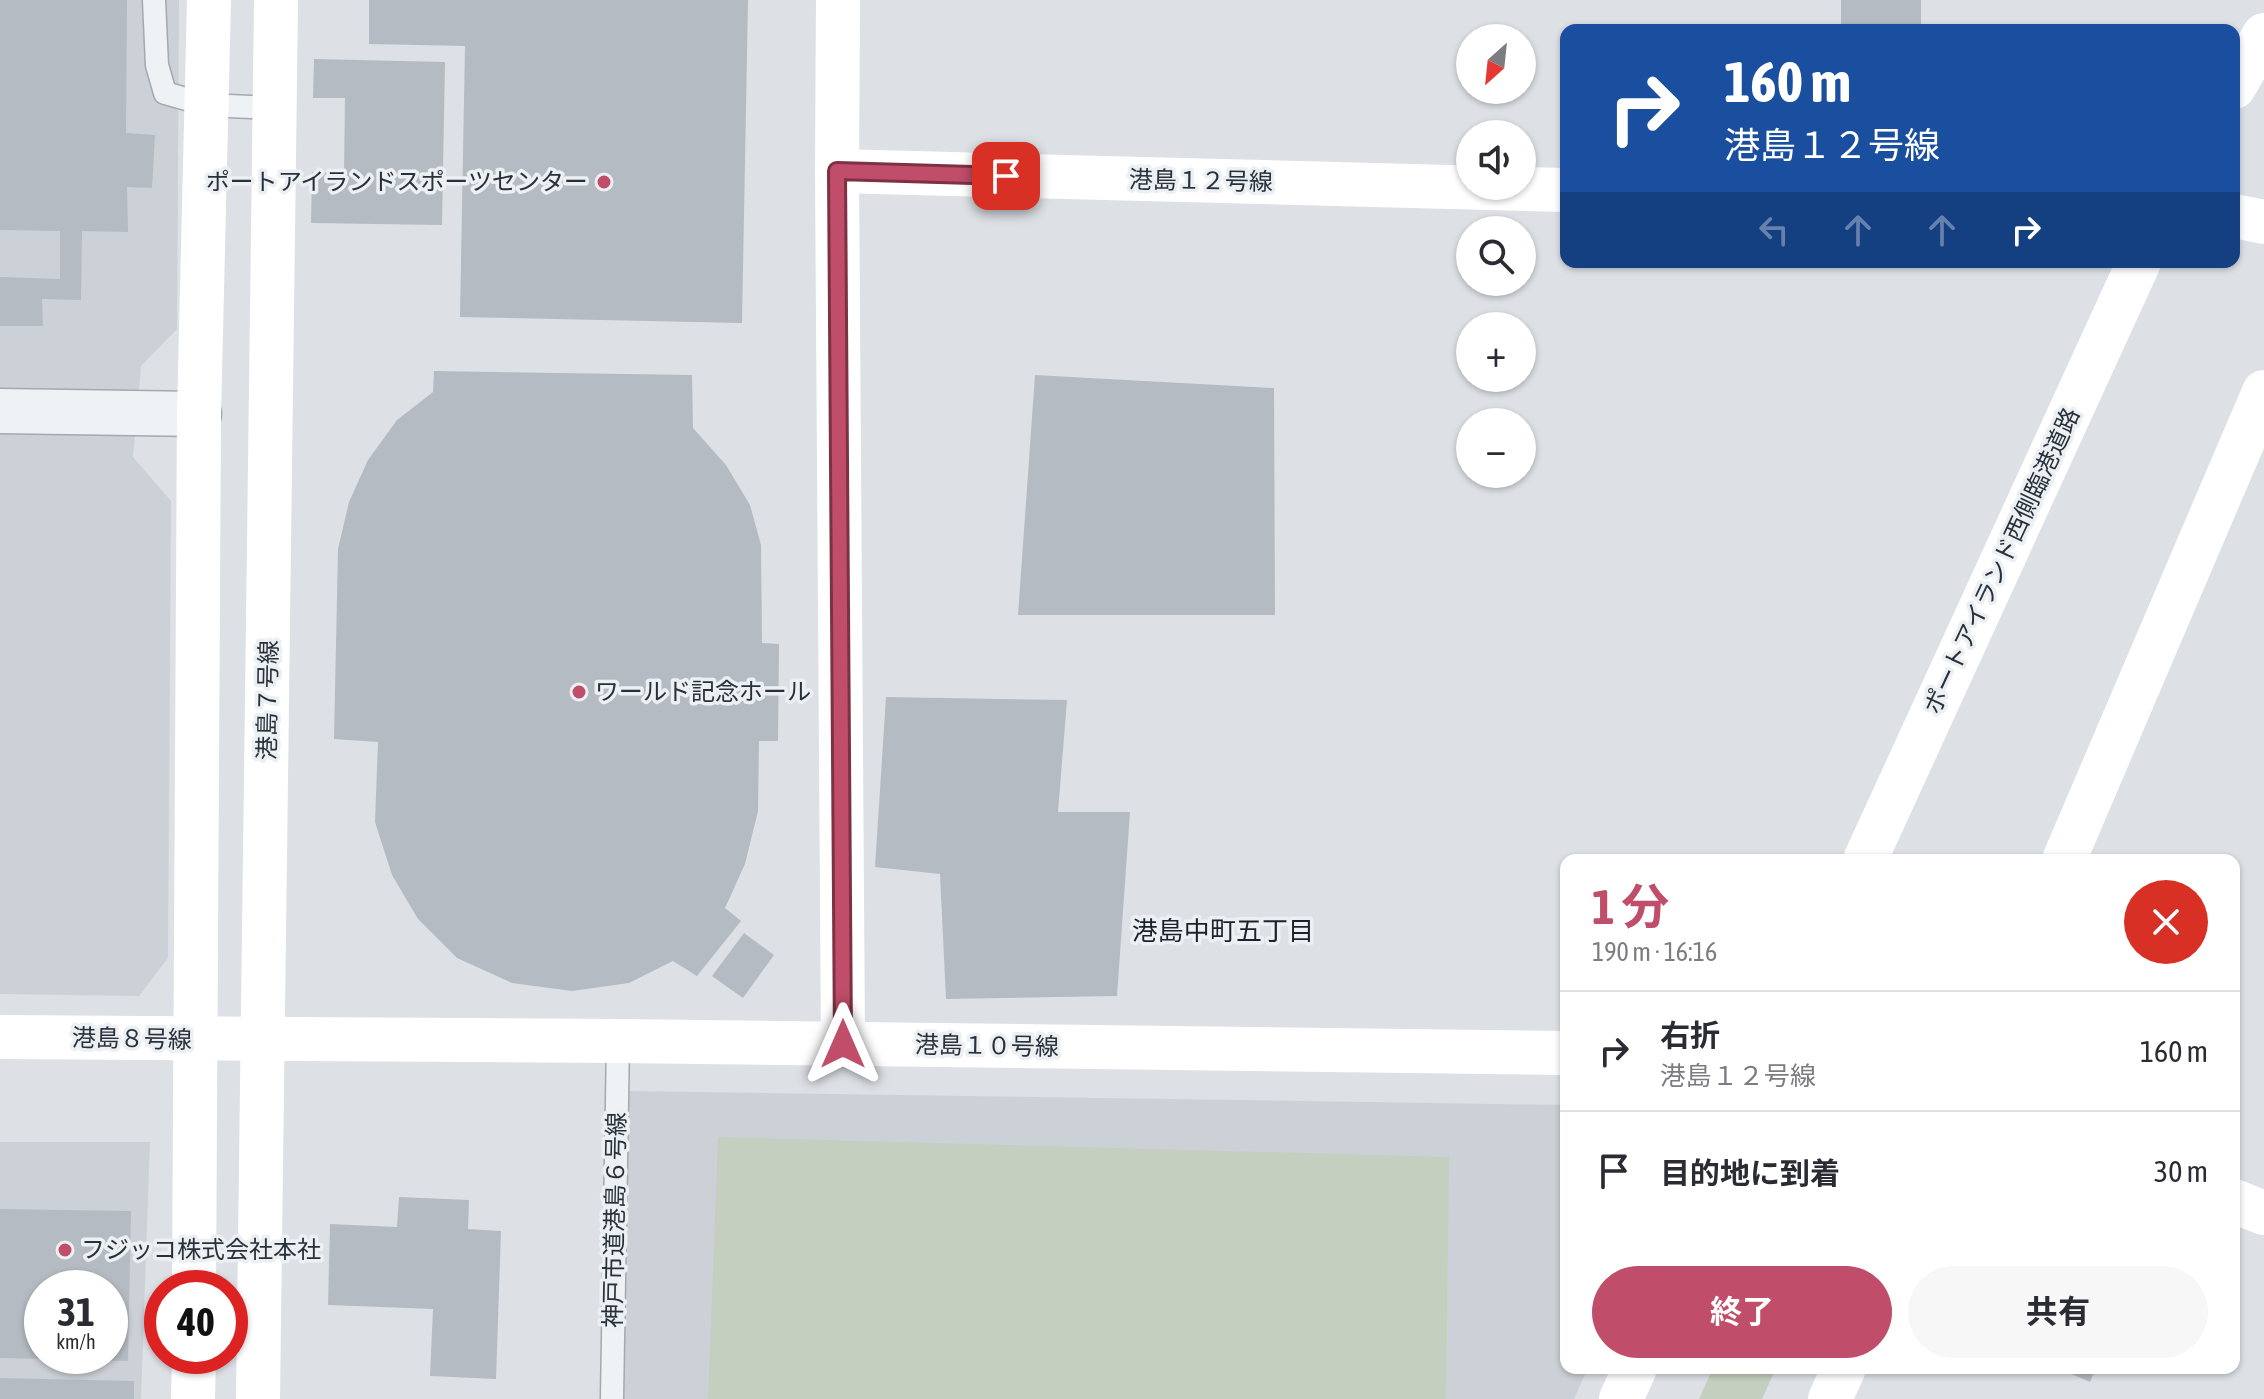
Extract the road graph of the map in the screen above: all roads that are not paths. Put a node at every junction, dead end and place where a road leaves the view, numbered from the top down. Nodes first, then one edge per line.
1 (154, 0) edge
2 (209, 0) edge
3 (276, 0) edge
4 (838, 0) edge
5 (2264, 35) edge
6 (2240, 77) edge
7 (207, 105) junction
8 (275, 108) junction
9 (837, 171) junction
10 (1560, 190) edge
11 (2240, 217) edge
12 (2264, 222) edge
13 (2136, 268) edge
14 (2264, 392) edge
15 (0, 411) edge
16 (199, 414) junction
17 (1868, 854) edge
18 (2067, 854) edge
19 (0, 1037) edge
20 (197, 1040) junction
21 (263, 1040) junction
22 (618, 1041) junction
23 (843, 1044) junction
24 (1560, 1053) edge
25 (2240, 1203) edge
26 (2264, 1213) edge
27 (194, 1270) edge
28 (194, 1374) edge
29 (1632, 1374) edge
30 (1841, 1374) edge
31 (193, 1399) edge
32 (258, 1399) edge
33 (612, 1399) edge
34 (1621, 1399) edge
35 (1830, 1399) edge

1 - 7 lane
2 - 7 street
3 - 8 street, 港島７号線
4 - 9 street
5 - 6 street
7 - 8 lane
7 - 16 street
8 - 21 street, 港島７号線
9 - 10 street, 港島１２号線
9 - 23 street
11 - 12 street
13 - 17 street, ポートアイランド西側臨港道路
14 - 18 street
15 - 16 street
16 - 20 street
19 - 20 street, 港島８号線
20 - 21 street, 港島８号線
20 - 27 street
21 - 22 street, 港島１０号線
21 - 32 street, 港島７号線
22 - 23 street, 港島１０号線
22 - 33 lane, 神戸市道港島６号線
23 - 24 street, 港島１０号線
25 - 26 street
28 - 31 street
29 - 34 street
30 - 35 street

